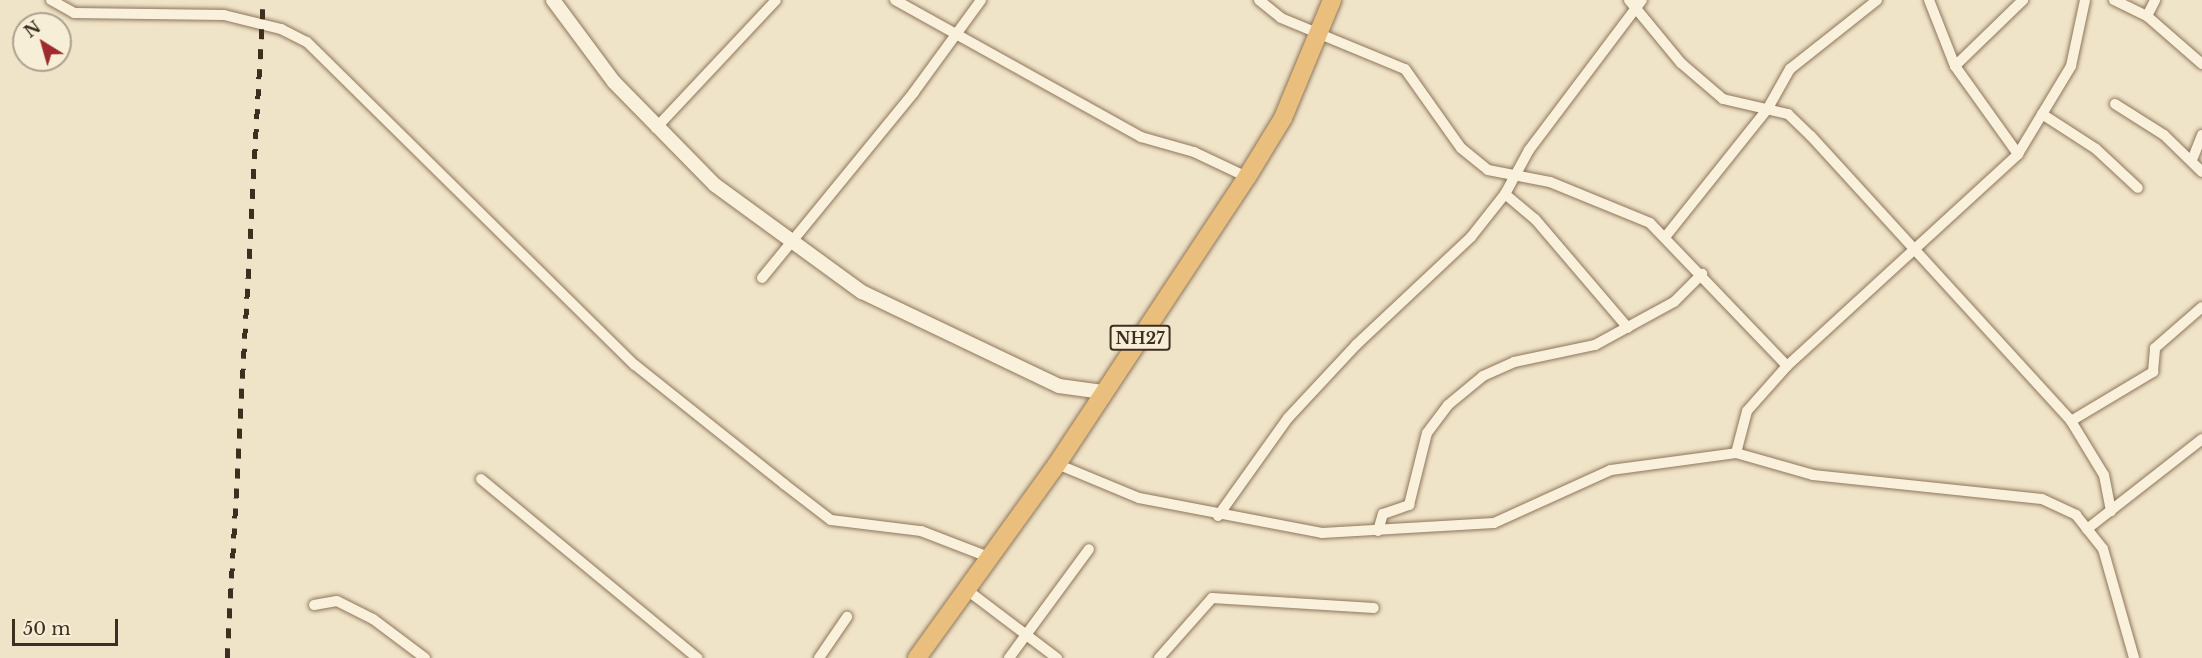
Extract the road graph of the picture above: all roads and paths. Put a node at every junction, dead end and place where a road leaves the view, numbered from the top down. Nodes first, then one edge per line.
1 (51, 0) edge
2 (553, 0) edge
3 (776, 0) edge
4 (896, 0) edge
5 (981, 0) edge
6 (1259, 0) edge
7 (1332, 0) edge
8 (1877, 0) edge
9 (1929, 0) edge
10 (2023, 0) edge
11 (2085, 0) edge
12 (2114, 0) edge
13 (2155, 0) edge
14 (1636, 3) edge
15 (2147, 16) junction
16 (955, 34) junction
17 (1319, 35) junction
18 (2202, 64) edge
19 (1955, 66) junction
20 (2115, 104) dead end
21 (1768, 108) junction
22 (2042, 114) junction
23 (656, 128) junction
24 (2202, 135) edge
25 (2018, 154) junction
26 (2192, 159) junction
27 (2202, 172) edge
28 (1248, 177) junction
29 (1510, 178) junction
30 (2138, 188) dead end
31 (1505, 194) junction
32 (1666, 236) junction
33 (790, 240) junction
34 (1912, 250) junction
35 (1702, 274) junction
36 (762, 278) dead end
37 (2202, 307) edge
38 (1628, 328) junction
39 (1787, 366) junction
40 (1103, 392) junction
41 (2071, 420) junction
42 (2202, 439) edge
43 (1736, 453) junction
44 (1057, 464) junction
45 (480, 479) dead end
46 (2111, 511) junction
47 (1218, 516) junction
48 (2087, 529) junction
49 (1378, 531) junction
50 (1089, 549) dead end
51 (991, 558) junction
52 (968, 590) junction
53 (314, 605) dead end
54 (1374, 608) dead end
55 (847, 617) dead end
56 (1027, 633) junction
57 (425, 658) edge
58 (697, 658) edge
59 (819, 658) edge
60 (917, 658) edge
61 (1009, 658) edge
62 (1057, 658) edge
63 (1159, 658) edge
64 (2134, 658) edge

1 - 51 street
2 - 23 street
3 - 23 street
4 - 16 street
5 - 16 street
6 - 17 street
7 - 17 highway, NH27
8 - 21 street
9 - 19 street
10 - 19 street
11 - 22 street
12 - 15 street
13 - 15 street
14 - 21 street
14 - 29 street
15 - 18 street
16 - 28 street
16 - 33 street
17 - 28 highway, NH27
17 - 29 street
19 - 25 street
20 - 26 street
21 - 32 street
21 - 34 street
22 - 25 street
22 - 30 street
23 - 33 street
24 - 26 street
25 - 34 street
26 - 27 street
28 - 40 highway, NH27
29 - 31 street
29 - 32 street
31 - 38 street
31 - 47 street
32 - 35 street
33 - 36 street
33 - 40 street
34 - 39 street
34 - 41 street
35 - 38 street
35 - 39 street
37 - 41 street
38 - 49 street
39 - 43 street
40 - 44 highway, NH27
41 - 46 street
42 - 46 street
43 - 48 street
43 - 49 street
44 - 47 street
44 - 51 highway, NH27
45 - 58 street
46 - 48 street
47 - 49 street
48 - 64 street
50 - 56 street
51 - 52 highway, NH27
52 - 56 street
52 - 60 highway, NH27
53 - 57 street
54 - 63 street
55 - 59 street
56 - 61 street
56 - 62 street

